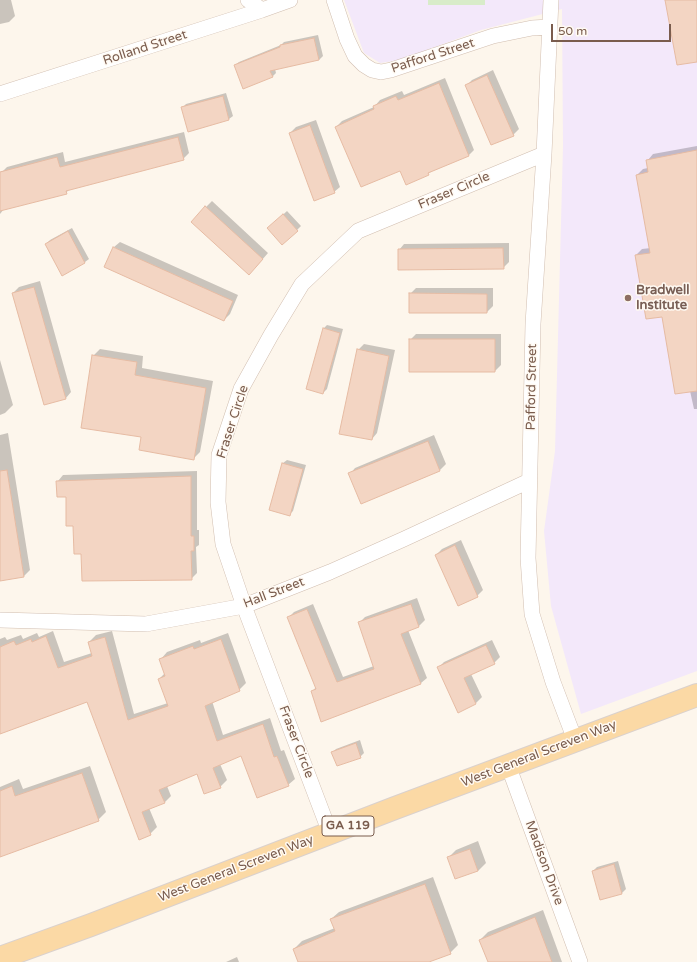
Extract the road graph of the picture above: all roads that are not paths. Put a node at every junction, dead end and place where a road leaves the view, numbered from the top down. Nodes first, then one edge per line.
1 (248, 0) edge
2 (290, 0) edge
3 (334, 0) edge
4 (552, 0) edge
5 (262, 10) junction
6 (550, 27) junction
7 (0, 94) edge
8 (544, 154) junction
9 (529, 481) junction
10 (244, 606) junction
11 (0, 620) edge
12 (697, 695) edge
13 (575, 740) junction
14 (508, 765) junction
15 (330, 833) junction
16 (0, 958) edge
17 (580, 962) edge

1 - 5 street
2 - 5 street, Rolland Street
3 - 6 street, Pafford Street
4 - 6 street, Pafford Street
5 - 7 street, Rolland Street
6 - 8 street, Pafford Street
8 - 9 street, Pafford Street
8 - 10 street, Fraser Circle
9 - 10 street, Hall Street
9 - 13 street, Pafford Street
10 - 11 street, Hall Street
10 - 15 street, Fraser Circle
12 - 13 main road, West General Screven Way / GA 119
13 - 14 main road, West General Screven Way / GA 119
14 - 15 main road, West General Screven Way / GA 119
14 - 17 street, Madison Drive
15 - 16 main road, West General Screven Way / GA 119

